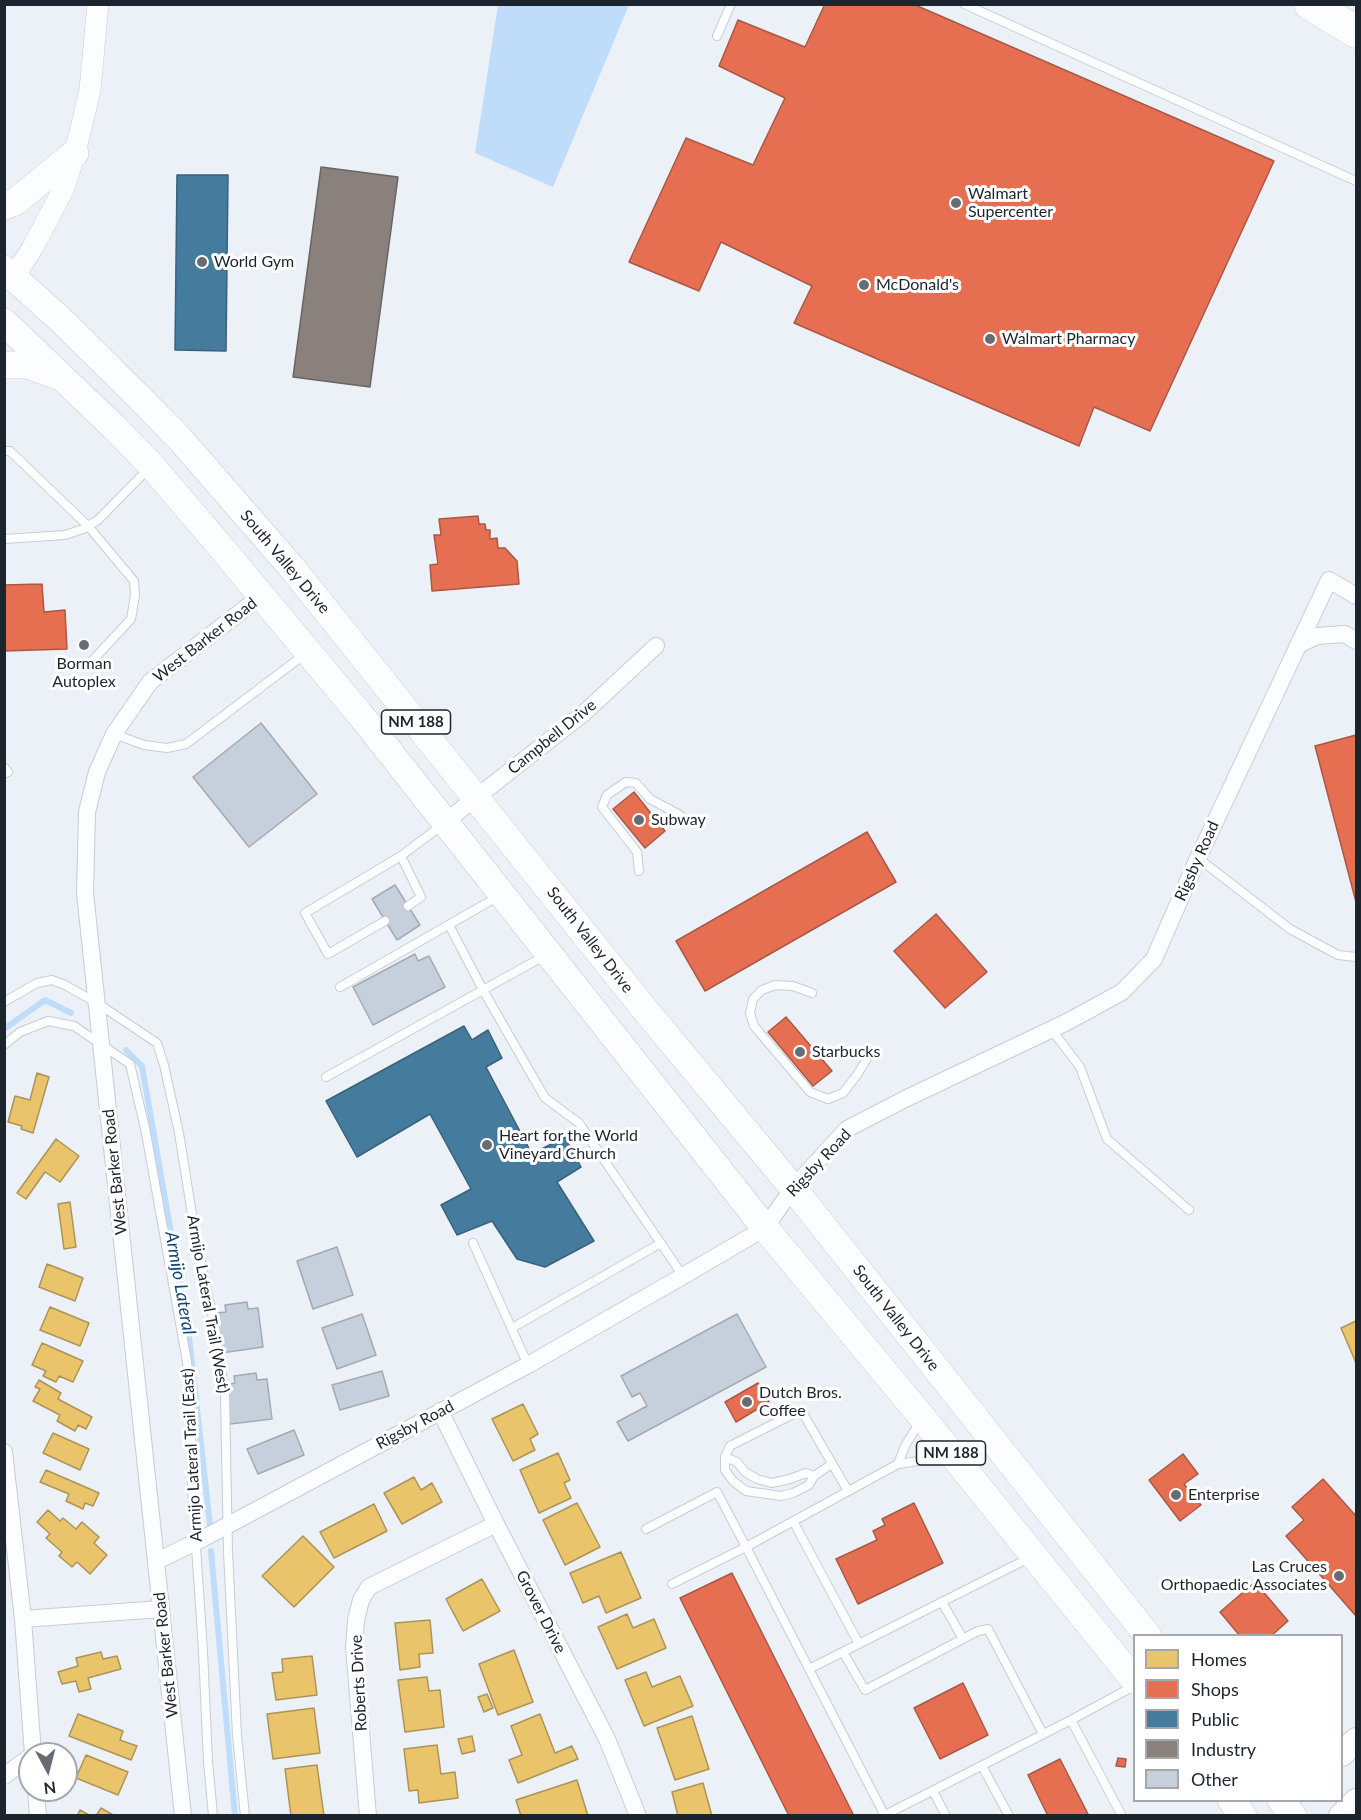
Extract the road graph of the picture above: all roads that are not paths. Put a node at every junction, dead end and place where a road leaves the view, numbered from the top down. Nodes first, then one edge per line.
1 (98, 4) edge
2 (731, 4) edge
3 (964, 4) edge
4 (1310, 4) edge
5 (1334, 4) edge
6 (1356, 15) edge
7 (1356, 32) edge
8 (717, 36) dead end
9 (75, 153) junction
10 (1356, 181) edge
11 (4, 206) edge
12 (8, 278) edge
13 (4, 322) edge
14 (4, 365) edge
15 (67, 380) junction
16 (4, 451) edge
17 (151, 465) junction
18 (88, 526) junction
19 (4, 539) edge
20 (261, 596) junction
21 (1356, 596) edge
22 (1356, 641) edge
23 (1298, 645) junction
24 (656, 646) dead end
25 (308, 652) junction
26 (92, 662) dead end
27 (114, 734) junction
28 (4, 767) edge
29 (4, 774) edge
30 (477, 797) junction
31 (681, 815) dead end
32 (445, 822) junction
33 (401, 856) junction
34 (1198, 858) junction
35 (639, 872) dead end
36 (502, 894) junction
37 (408, 906) dead end
38 (385, 921) dead end
39 (449, 925) junction
40 (549, 954) junction
41 (1356, 957) edge
42 (340, 987) dead end
43 (483, 990) junction
44 (812, 993) dead end
45 (4, 1002) edge
46 (97, 1003) junction
47 (1051, 1029) junction
48 (4, 1045) edge
49 (101, 1046) junction
50 (868, 1057) dead end
51 (326, 1077) dead end
52 (793, 1188) junction
53 (1189, 1210) dead end
54 (765, 1228) junction
55 (473, 1243) dead end
56 (661, 1243) junction
57 (683, 1276) junction
58 (512, 1328) junction
59 (528, 1365) junction
60 (440, 1411) junction
61 (922, 1417) junction
62 (950, 1450) junction
63 (4, 1452) edge
64 (725, 1457) junction
65 (832, 1464) junction
66 (898, 1464) junction
67 (814, 1476) junction
68 (7, 1486) edge
69 (848, 1491) junction
70 (794, 1521) junction
71 (496, 1524) junction
72 (227, 1525) junction
73 (646, 1529) dead end
74 (196, 1541) junction
75 (746, 1547) junction
76 (1034, 1555) junction
77 (156, 1561) junction
78 (672, 1584) dead end
79 (942, 1602) junction
80 (161, 1609) junction
81 (23, 1619) junction
82 (1147, 1634) edge
83 (963, 1639) junction
84 (860, 1644) junction
85 (843, 1652) junction
86 (809, 1669) junction
87 (1133, 1679) edge
88 (1133, 1687) edge
89 (1071, 1720) junction
90 (1043, 1734) junction
91 (1356, 1740) edge
92 (31, 1742) edge
93 (1343, 1752) edge
94 (18, 1766) edge
95 (982, 1766) junction
96 (4, 1776) edge
97 (933, 1791) junction
98 (1356, 1801) edge
99 (1233, 1802) edge
100 (183, 1815) edge
101 (213, 1815) edge
102 (245, 1815) edge
103 (368, 1815) edge
104 (638, 1815) edge
105 (885, 1815) edge
106 (946, 1815) edge
107 (1009, 1815) edge
108 (1122, 1815) edge
109 (1243, 1815) edge
110 (1341, 1815) edge

1 - 9 street
2 - 8 lane
3 - 10 lane
4 - 7 highway
5 - 6 highway
9 - 11 main road
9 - 12 street
12 - 30 main road, South Valley Drive / NM 188
13 - 15 main road, NM 188
14 - 15 main road
15 - 17 main road, NM 188
16 - 18 lane
17 - 18 lane
17 - 20 main road, NM 188
18 - 19 lane
18 - 26 lane
20 - 25 main road, NM 188
20 - 27 street, West Barker Road
21 - 23 street, Rigsby Road
22 - 23 street
23 - 34 street, Rigsby Road
24 - 30 street, Campbell Drive
25 - 27 lane
25 - 32 main road, NM 188
27 - 46 street, West Barker Road
28 - 29 lane
30 - 32 street, Campbell Drive
30 - 52 main road, South Valley Drive / NM 188
31 - 35 lane
32 - 33 lane
32 - 36 main road, NM 188
33 - 37 lane
33 - 38 lane
34 - 41 lane
34 - 47 street, Rigsby Road
36 - 39 lane
36 - 40 main road, NM 188
39 - 42 lane
39 - 43 lane
40 - 43 lane
40 - 54 main road, NM 188
43 - 51 lane
43 - 56 lane
44 - 50 lane
45 - 46 lane, Armijo Lateral Trail (West)
46 - 49 street, West Barker Road
46 - 72 lane, Armijo Lateral Trail (West)
47 - 52 street, Rigsby Road
47 - 53 lane
48 - 49 lane, Armijo Lateral Trail (East)
49 - 74 lane, Armijo Lateral Trail (East)
49 - 77 street, West Barker Road
52 - 54 street, Rigsby Road
52 - 82 main road, South Valley Drive / NM 188
54 - 57 street, Rigsby Road
54 - 61 main road, NM 188
55 - 58 lane
56 - 57 lane
56 - 58 lane
57 - 59 street, Rigsby Road
58 - 59 lane
59 - 60 street, Rigsby Road
60 - 71 street, Grover Drive
60 - 72 street, Rigsby Road
61 - 62 main road, NM 188
61 - 66 lane
62 - 66 lane
62 - 76 main road, NM 188
63 - 68 street
64 - 65 lane
64 - 67 lane
64 - 67 lane
65 - 67 lane
65 - 69 lane
66 - 69 lane
68 - 81 street
69 - 70 lane
70 - 75 lane
70 - 84 lane
71 - 103 street, Roberts Drive
71 - 104 street, Grover Drive
72 - 74 street, Rigsby Road
72 - 102 lane, Armijo Lateral Trail (West)
73 - 75 lane
74 - 77 street, Rigsby Road
74 - 101 lane, Armijo Lateral Trail (East)
75 - 78 lane
75 - 86 lane
76 - 79 lane
76 - 87 main road, NM 188
77 - 80 street, West Barker Road
79 - 83 lane
79 - 84 lane
80 - 81 street
80 - 100 street, West Barker Road
81 - 92 street
83 - 85 lane
83 - 90 lane
84 - 85 lane
85 - 86 lane
86 - 105 lane
88 - 89 lane
89 - 90 lane
89 - 108 lane
90 - 95 lane
91 - 93 main road
94 - 96 street
95 - 97 lane
95 - 107 lane
97 - 105 lane
97 - 106 lane
98 - 110 main road
99 - 109 main road

